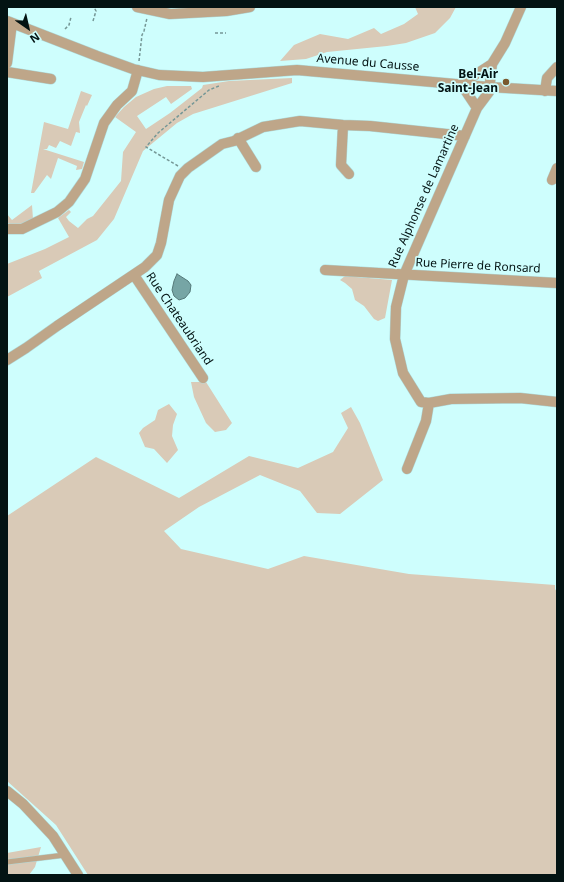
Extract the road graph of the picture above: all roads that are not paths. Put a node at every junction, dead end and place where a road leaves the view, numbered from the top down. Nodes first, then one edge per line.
1 (137, 7) edge
2 (250, 7) edge
3 (521, 7) edge
4 (10, 22) edge
5 (7, 63) edge
6 (492, 64) junction
7 (557, 67) edge
8 (138, 70) junction
9 (7, 72) edge
10 (51, 79) dead end
11 (461, 84) junction
12 (488, 87) junction
13 (545, 91) junction
14 (557, 91) edge
15 (477, 108) junction
16 (343, 125) junction
17 (465, 136) junction
18 (238, 138) junction
19 (256, 167) dead end
20 (557, 168) edge
21 (349, 174) dead end
22 (552, 180) dead end
23 (7, 229) edge
24 (325, 270) dead end
25 (134, 275) junction
26 (404, 275) junction
27 (557, 283) edge
28 (7, 360) edge
29 (203, 378) dead end
30 (557, 402) edge
31 (429, 403) junction
32 (407, 469) dead end
33 (7, 791) edge
34 (65, 855) junction
35 (7, 862) edge
36 (78, 875) edge

1 - 2 street
3 - 6 street
4 - 5 street
4 - 8 street, Avenue du Causse
6 - 11 street
6 - 12 street, Rue Alphonse de Lamartine
7 - 13 street
8 - 11 street, Avenue du Causse
8 - 23 street
9 - 10 street
11 - 12 street, Avenue du Causse
11 - 15 street
12 - 13 street, Avenue du Causse
12 - 15 street, Rue Alphonse de Lamartine
13 - 14 street, Avenue du Causse
15 - 17 street, Rue Alphonse de Lamartine
16 - 17 street, Rue Chateaubriand
16 - 18 street, Rue Chateaubriand
16 - 21 street
17 - 26 street, Rue Alphonse de Lamartine
18 - 19 street
18 - 25 street, Rue Chateaubriand
20 - 22 street
24 - 26 street, Rue Pierre de Ronsard
25 - 28 street, Rue Chateaubriand
25 - 29 street, Rue Chateaubriand
26 - 27 street, Rue Pierre de Ronsard
26 - 31 street, Rue Alphonse de Lamartine
30 - 31 street
31 - 32 street
33 - 34 street
34 - 35 lane
34 - 36 street

